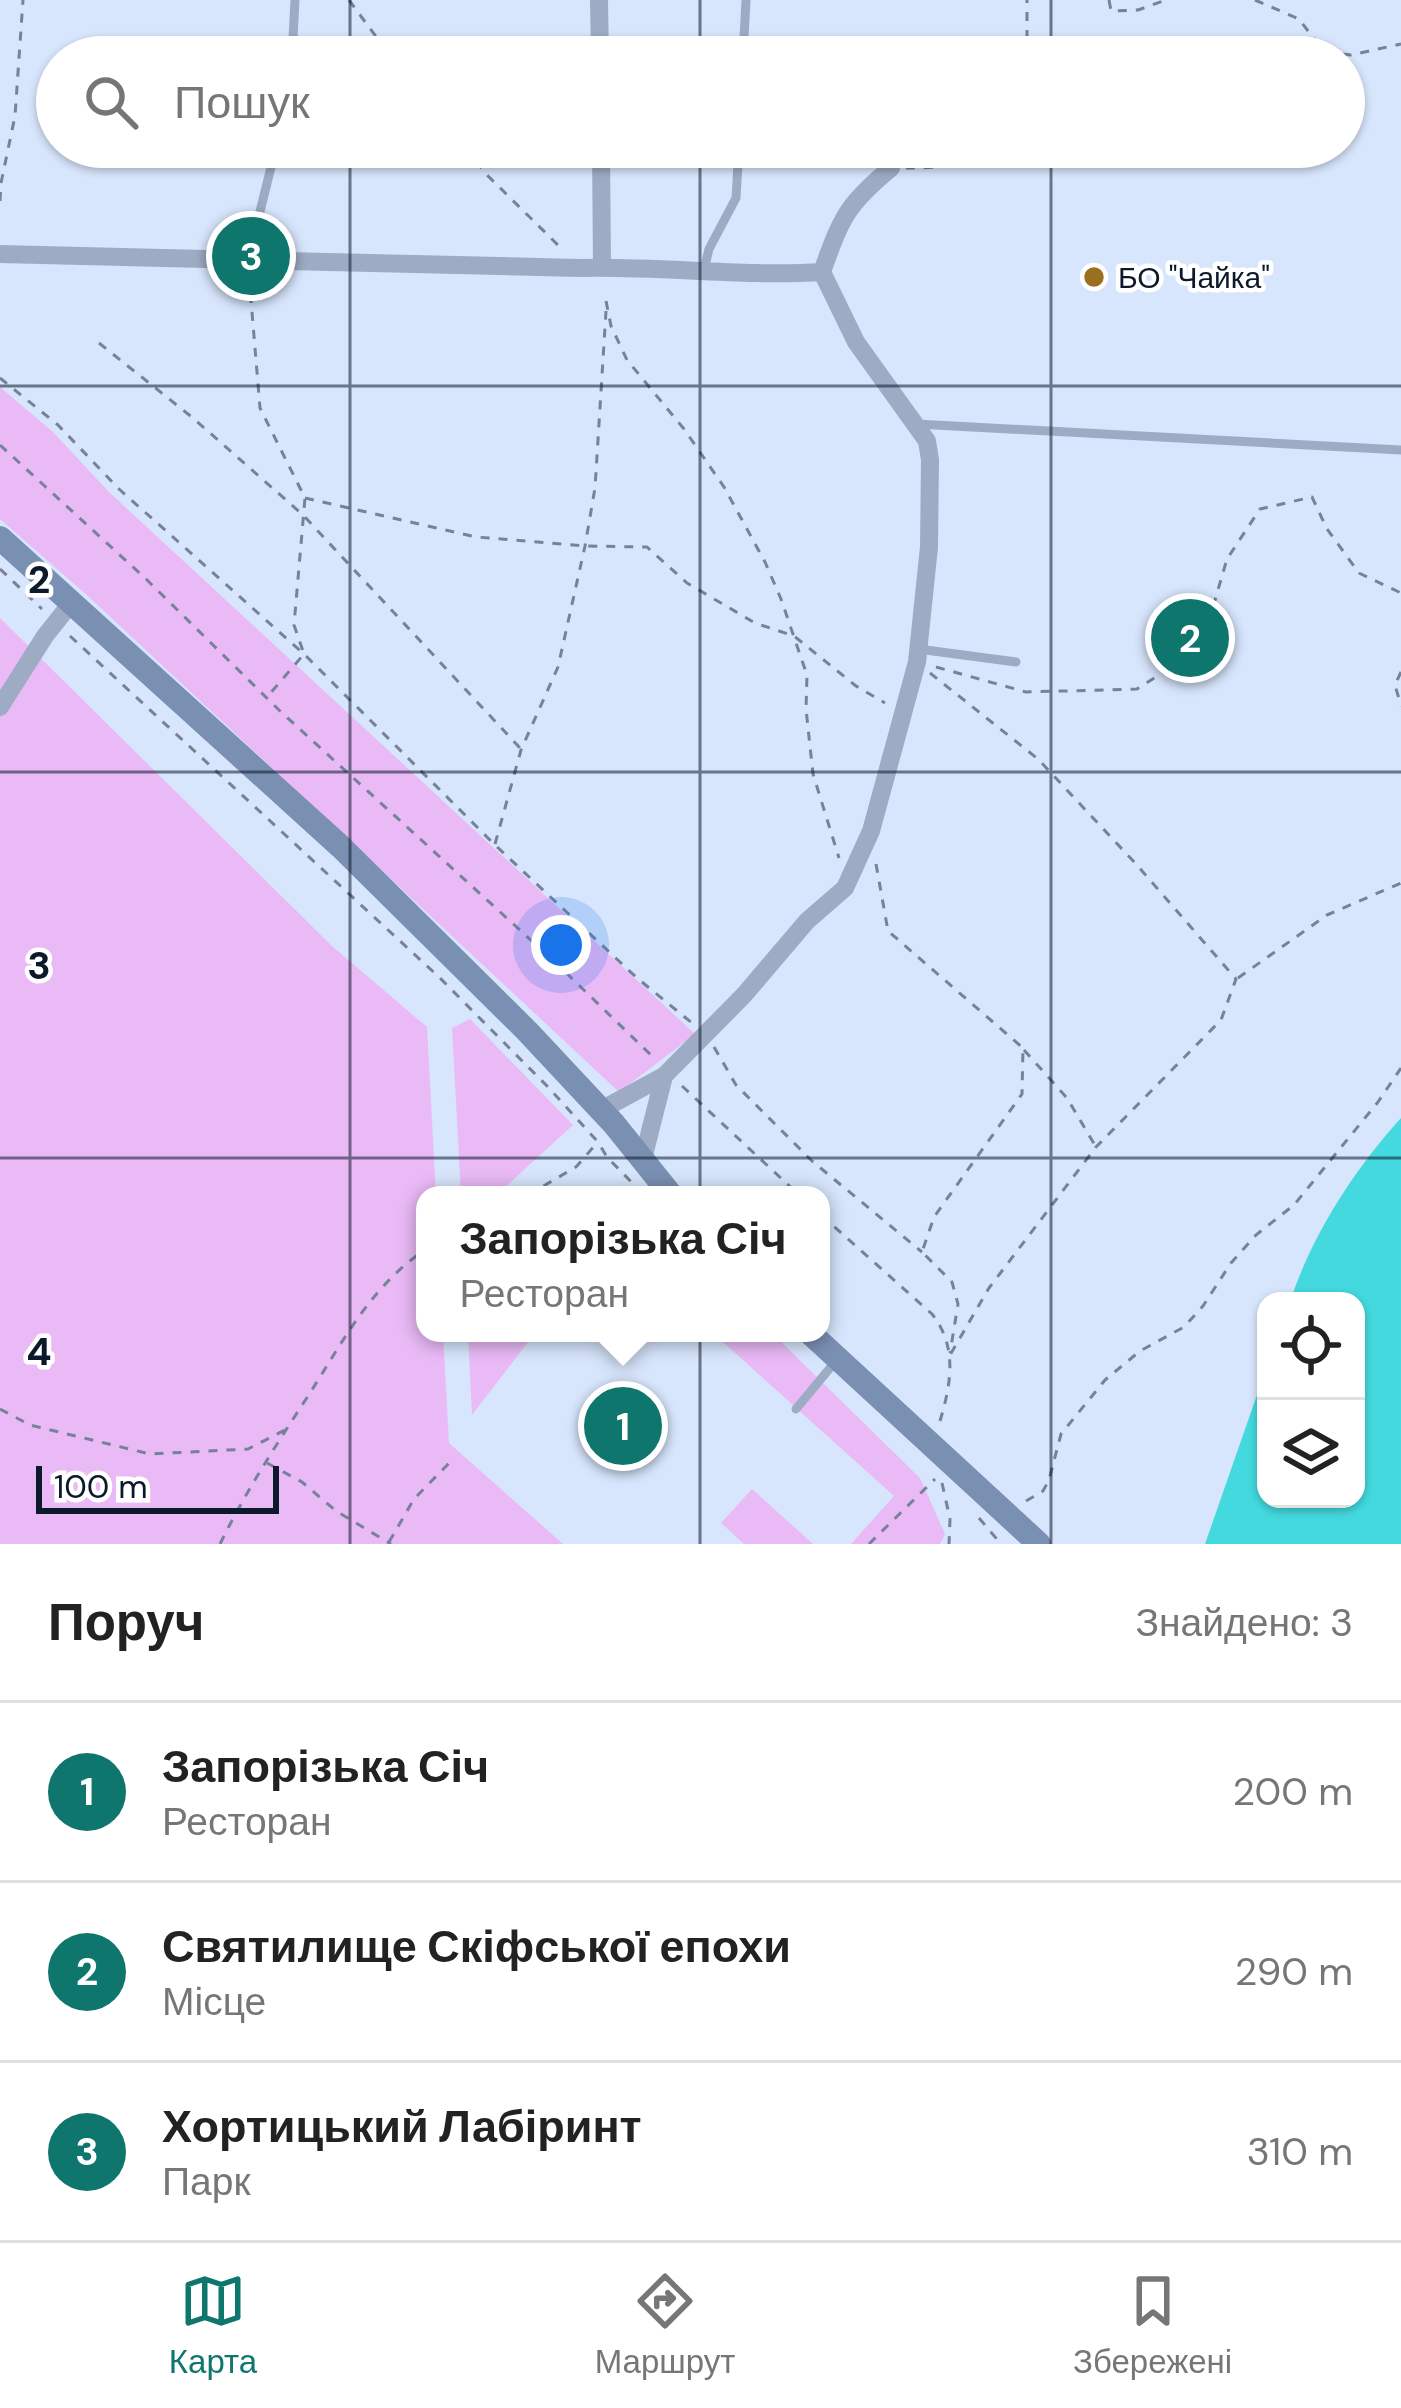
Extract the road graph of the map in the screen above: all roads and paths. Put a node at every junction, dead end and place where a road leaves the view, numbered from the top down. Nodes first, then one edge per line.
1 (22, 0) edge
2 (295, 0) edge
3 (349, 0) edge
4 (599, 0) edge
5 (746, 0) edge
6 (1027, 0) edge
7 (1109, 0) edge
8 (1166, 0) edge
9 (1255, 0) edge
10 (293, 36) edge
11 (376, 36) edge
12 (600, 36) edge
13 (744, 36) edge
14 (1027, 36) edge
15 (1312, 36) edge
16 (1401, 44) edge
17 (1365, 52) edge
18 (271, 168) edge
19 (482, 168) edge
20 (602, 168) edge
21 (738, 168) edge
22 (891, 168) joint
23 (928, 168) edge
24 (0, 201) edge
25 (0, 254) edge
26 (248, 260) junction
27 (606, 267) junction
28 (580, 268) junction
29 (704, 270) junction
30 (822, 272) junction
31 (606, 302) junction
32 (99, 344) dead end
33 (0, 378) edge
34 (916, 424) junction
35 (0, 446) edge
36 (1401, 450) edge
37 (304, 498) junction
38 (303, 515) junction
39 (0, 538) edge
40 (585, 546) junction
41 (0, 568) edge
42 (1401, 593) edge
43 (72, 602) junction
44 (56, 622) junction
45 (794, 636) junction
46 (304, 654) junction
47 (917, 656) junction
48 (1016, 662) dead end
49 (1401, 672) edge
50 (266, 697) junction
51 (1401, 706) edge
52 (0, 707) edge
53 (904, 714) junction
54 (521, 750) junction
55 (871, 831) junction
56 (495, 845) junction
57 (1401, 883) edge
58 (844, 888) junction
59 (1236, 979) junction
60 (706, 1034) junction
61 (1023, 1048) junction
62 (1401, 1068) edge
63 (666, 1074) junction
64 (604, 1125) junction
65 (1096, 1147) junction
66 (643, 1159) junction
67 (543, 1186) edge
68 (635, 1186) edge
69 (664, 1186) edge
70 (789, 1186) edge
71 (830, 1223) edge
72 (922, 1252) junction
73 (416, 1256) edge
74 (820, 1342) edge
75 (950, 1355) junction
76 (838, 1358) junction
77 (0, 1409) edge
78 (796, 1409) dead end
79 (287, 1429) junction
80 (934, 1444) junction
81 (453, 1459) dead end
82 (266, 1462) junction
83 (1003, 1513) junction
84 (220, 1544) edge
85 (389, 1544) edge
86 (869, 1544) edge
87 (949, 1544) edge
88 (1039, 1544) edge

1 - 24 path
2 - 10 lane
3 - 11 path
4 - 12 street
5 - 13 lane
6 - 14 path
7 - 8 path
9 - 15 path
16 - 17 path
18 - 26 lane
19 - 28 path
20 - 27 street
21 - 29 lane
22 - 23 path
22 - 30 street
25 - 26 street
26 - 28 street
26 - 37 path
27 - 28 street
27 - 29 street
27 - 31 path
29 - 30 street
30 - 34 street
31 - 40 path
31 - 45 path
32 - 38 path
33 - 46 path
34 - 36 lane
34 - 47 street
35 - 50 path
37 - 38 path
37 - 40 path
38 - 46 path
38 - 54 path
39 - 43 main road
40 - 45 path
40 - 54 path
41 - 44 path
42 - 47 path
43 - 44 street
43 - 64 main road
44 - 52 street
44 - 64 path
45 - 53 path
45 - 58 path
46 - 50 path
46 - 56 path
47 - 48 lane
47 - 53 street
47 - 59 path
49 - 51 path
50 - 63 path
53 - 55 street
54 - 56 path
55 - 58 street
55 - 61 path
56 - 60 path
57 - 59 path
58 - 60 street
59 - 65 path
60 - 63 street
60 - 72 path
61 - 65 path
61 - 72 path
62 - 83 path
63 - 64 street
63 - 66 street
63 - 70 path
64 - 66 main road
64 - 67 path
64 - 68 path
65 - 75 path
66 - 69 main road
71 - 75 path
72 - 75 path
73 - 79 path
74 - 76 main road
75 - 80 path
76 - 78 lane
76 - 80 main road
77 - 79 path
79 - 82 path
80 - 83 main road
81 - 85 path
82 - 84 path
82 - 85 path
83 - 88 main road
86 - 87 path

